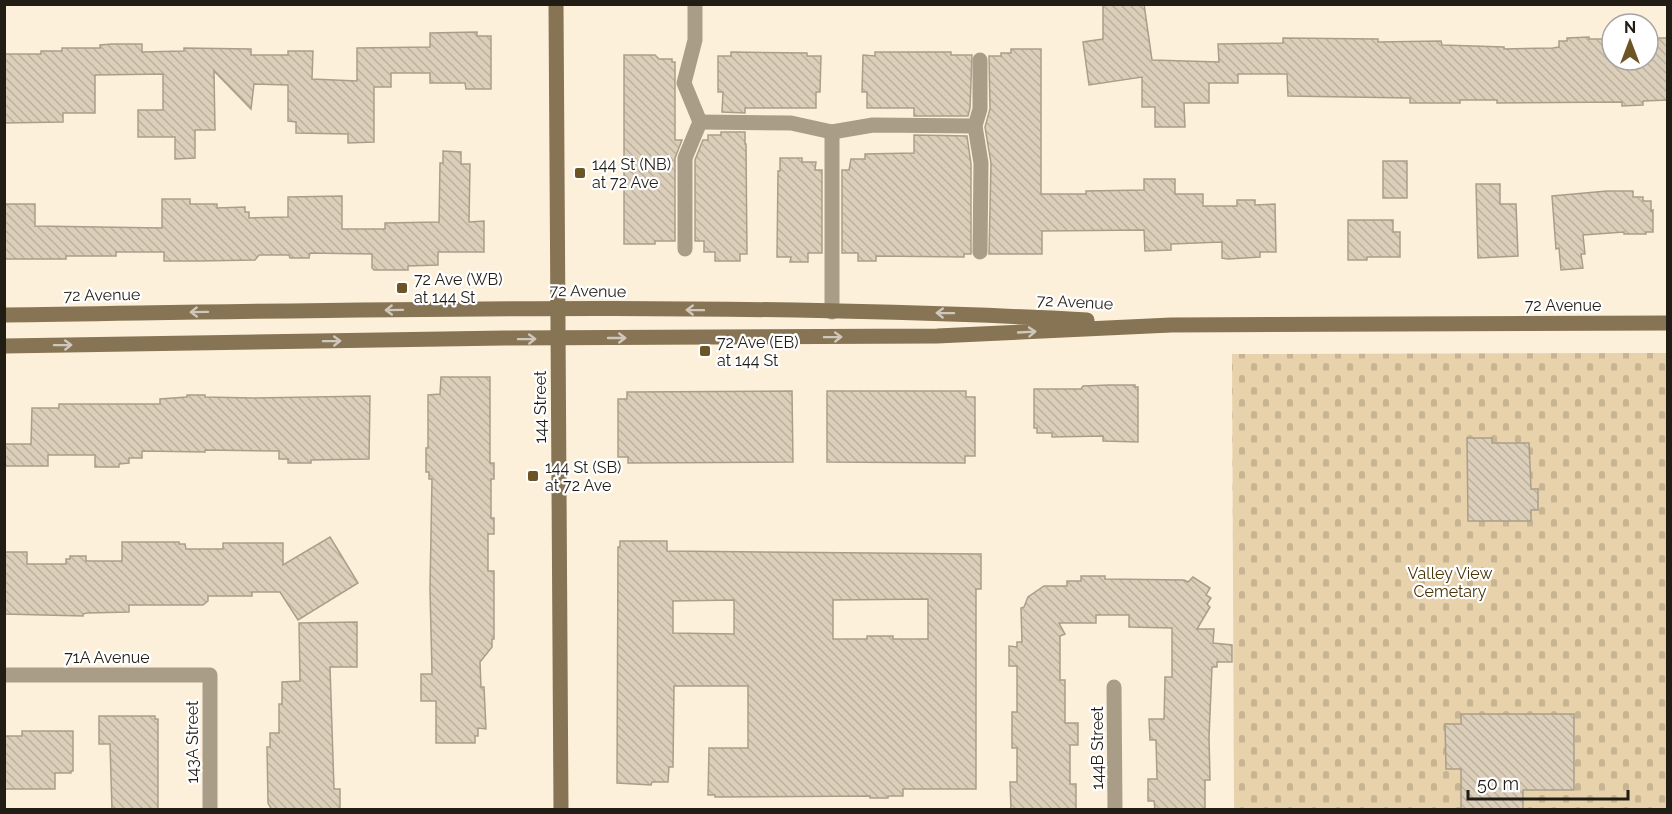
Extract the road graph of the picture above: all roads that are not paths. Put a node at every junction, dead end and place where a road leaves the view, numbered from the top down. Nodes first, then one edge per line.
1 (556, 4) edge
2 (695, 4) edge
3 (980, 60) dead end
4 (700, 122) junction
5 (975, 126) junction
6 (832, 132) junction
7 (685, 249) dead end
8 (980, 252) dead end
9 (558, 308) junction
10 (832, 312) junction
11 (4, 315) edge
12 (1668, 323) edge
13 (1171, 325) junction
14 (558, 338) junction
15 (4, 346) edge
16 (4, 675) edge
17 (210, 675) joint
18 (1114, 687) dead end
19 (210, 810) edge
20 (561, 810) edge
21 (1115, 810) edge

1 - 9 main road, 144 Street
2 - 4 street
3 - 5 street
4 - 6 street
4 - 7 street
5 - 6 street
5 - 8 street
6 - 10 street
10 -> 9 main road, 72 Avenue
9 -> 11 main road, 72 Avenue
9 - 14 main road, 144 Street
13 -> 10 main road, 72 Avenue
12 - 13 main road, 72 Avenue
14 -> 13 main road, 72 Avenue
15 -> 14 main road, 72 Avenue
14 - 20 main road, 144 Street
16 - 17 street, 71A Avenue
17 - 19 street, 143A Street
18 - 21 street, 144B Street

